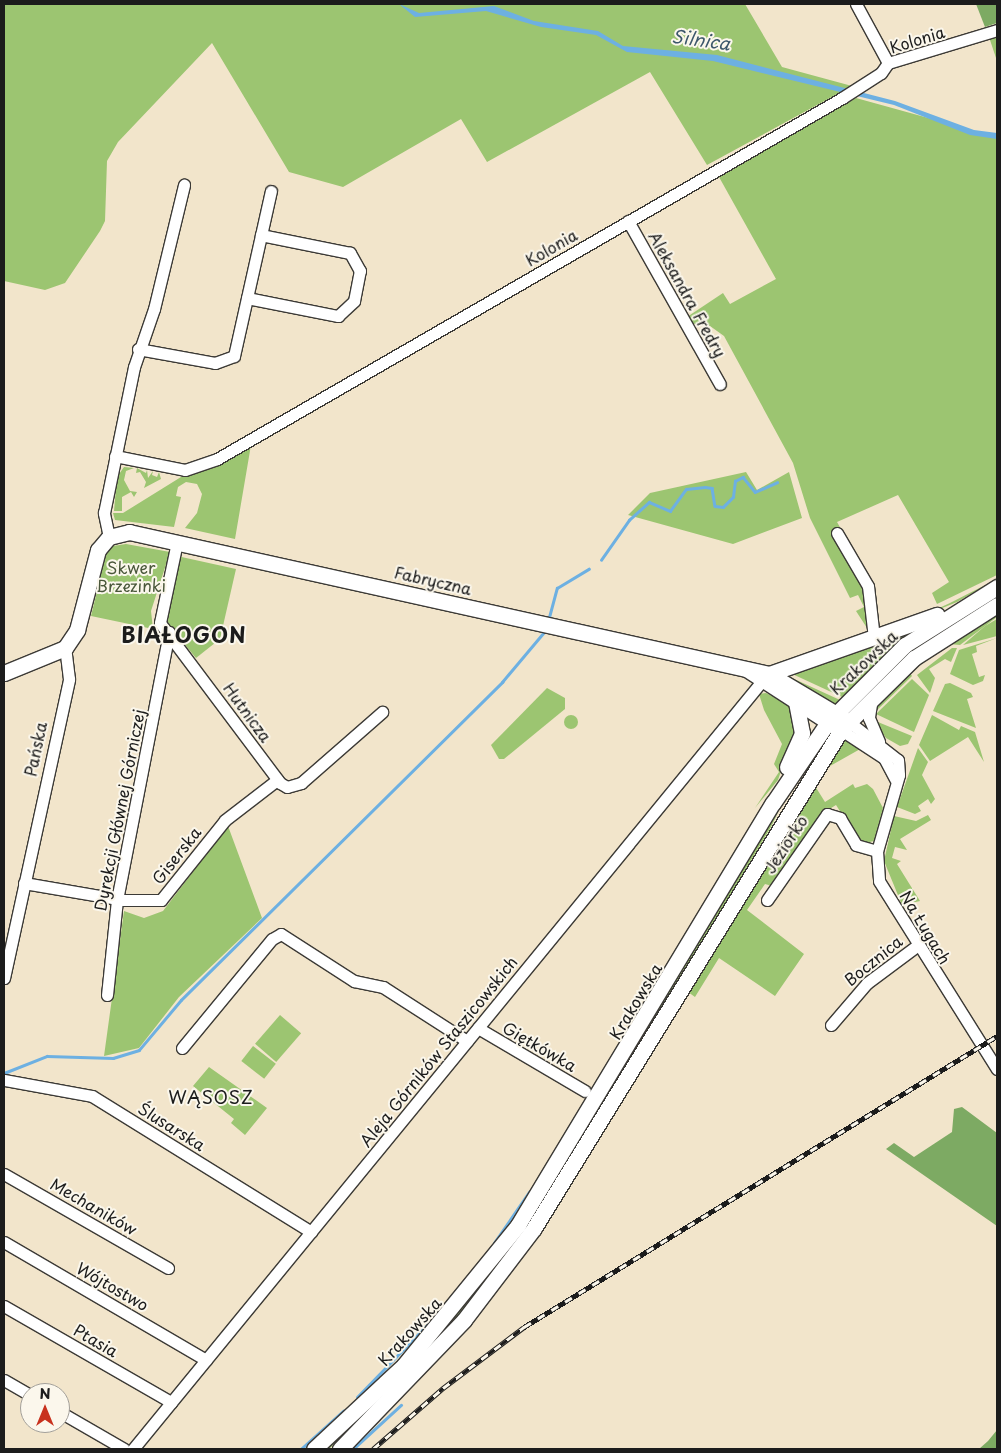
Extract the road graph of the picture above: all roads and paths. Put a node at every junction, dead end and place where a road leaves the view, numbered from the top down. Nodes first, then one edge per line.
1 (856, 4) edge
2 (997, 30) edge
3 (888, 63) junction
4 (184, 185) dead end
5 (270, 191) dead end
6 (628, 221) junction
7 (261, 236) junction
8 (247, 298) junction
9 (138, 349) junction
10 (720, 384) dead end
11 (115, 456) junction
12 (837, 533) dead end
13 (109, 537) junction
14 (177, 542) junction
15 (997, 587) edge
16 (997, 605) edge
17 (957, 608) junction
18 (169, 632) junction
19 (874, 638) junction
20 (66, 648) junction
21 (4, 673) edge
22 (765, 678) junction
23 (872, 695) junction
24 (796, 703) junction
25 (382, 712) dead end
26 (838, 721) junction
27 (880, 743) junction
28 (277, 780) junction
29 (894, 789) junction
30 (773, 803) junction
31 (877, 850) junction
32 (24, 883) junction
33 (117, 900) junction
34 (767, 900) dead end
35 (918, 945) junction
36 (4, 978) edge
37 (107, 995) dead end
38 (831, 1025) dead end
39 (478, 1028) junction
40 (467, 1041) junction
41 (182, 1048) dead end
42 (997, 1069) edge
43 (4, 1080) edge
44 (585, 1091) dead end
45 (4, 1174) edge
46 (311, 1232) junction
47 (4, 1242) edge
48 (168, 1268) dead end
49 (4, 1306) edge
50 (206, 1360) junction
51 (4, 1380) edge
52 (20, 1389) edge
53 (171, 1402) junction
54 (70, 1418) edge
55 (124, 1449) edge
56 (133, 1449) edge
57 (314, 1449) edge
58 (340, 1449) edge

1 - 3 street
2 - 3 street, Kolonia
3 - 6 street, Kolonia
4 - 9 street
5 - 7 street
6 - 10 street, Aleksandra Fredry
6 - 11 street, Kolonia
7 - 8 street
7 - 8 street
8 - 9 street
9 - 11 street
11 - 13 street
12 - 19 street
13 - 14 main road, Fabryczna
13 - 20 main road
14 - 18 street, Hutnicza
14 - 22 main road, Fabryczna
15 - 17 main road, Krakowska
16 - 23 main road, Krakowska
17 - 19 main road
17 - 26 main road, Krakowska
18 - 28 street, Hutnicza
18 - 33 street, Dyrekcji Głównej Górniczej
19 - 22 main road
20 - 21 main road
20 - 32 street, Pańska
22 - 24 main road, Fabryczna
22 - 26 main road, Fabryczna
22 - 39 street, Aleja Górników Staszicowskich
23 - 26 main road, Krakowska
23 - 27 street, Na Ługach
24 - 26 main road, Fabryczna
24 - 30 main road
25 - 28 street
26 - 27 street, Na Ługach
26 - 29 street, Na Ługach
26 - 30 main road, Krakowska
26 - 58 main road, Krakowska
27 - 29 street, Na Ługach
28 - 33 street, Giserska
29 - 31 street, Na Ługach
30 - 57 main road, Krakowska
31 - 34 street, Jeziorko
31 - 35 street, Na Ługach
32 - 33 street, Giserska
32 - 36 street, Pańska
33 - 37 street, Dyrekcji Głównej Górniczej
35 - 38 street, Bocznica
35 - 42 street, Na Ługach
39 - 40 street, Aleja Górników Staszicowskich
39 - 44 street, Giętkówka
40 - 41 street
40 - 46 street, Aleja Górników Staszicowskich
43 - 46 street, Ślusarska
45 - 48 street, Mechaników
46 - 50 street, Aleja Górników Staszicowskich
47 - 50 street, Wójtostwo
49 - 53 street, Ptasia
50 - 53 street, Aleja Górników Staszicowskich
51 - 52 street
53 - 56 street, Aleja Górników Staszicowskich
54 - 55 street

